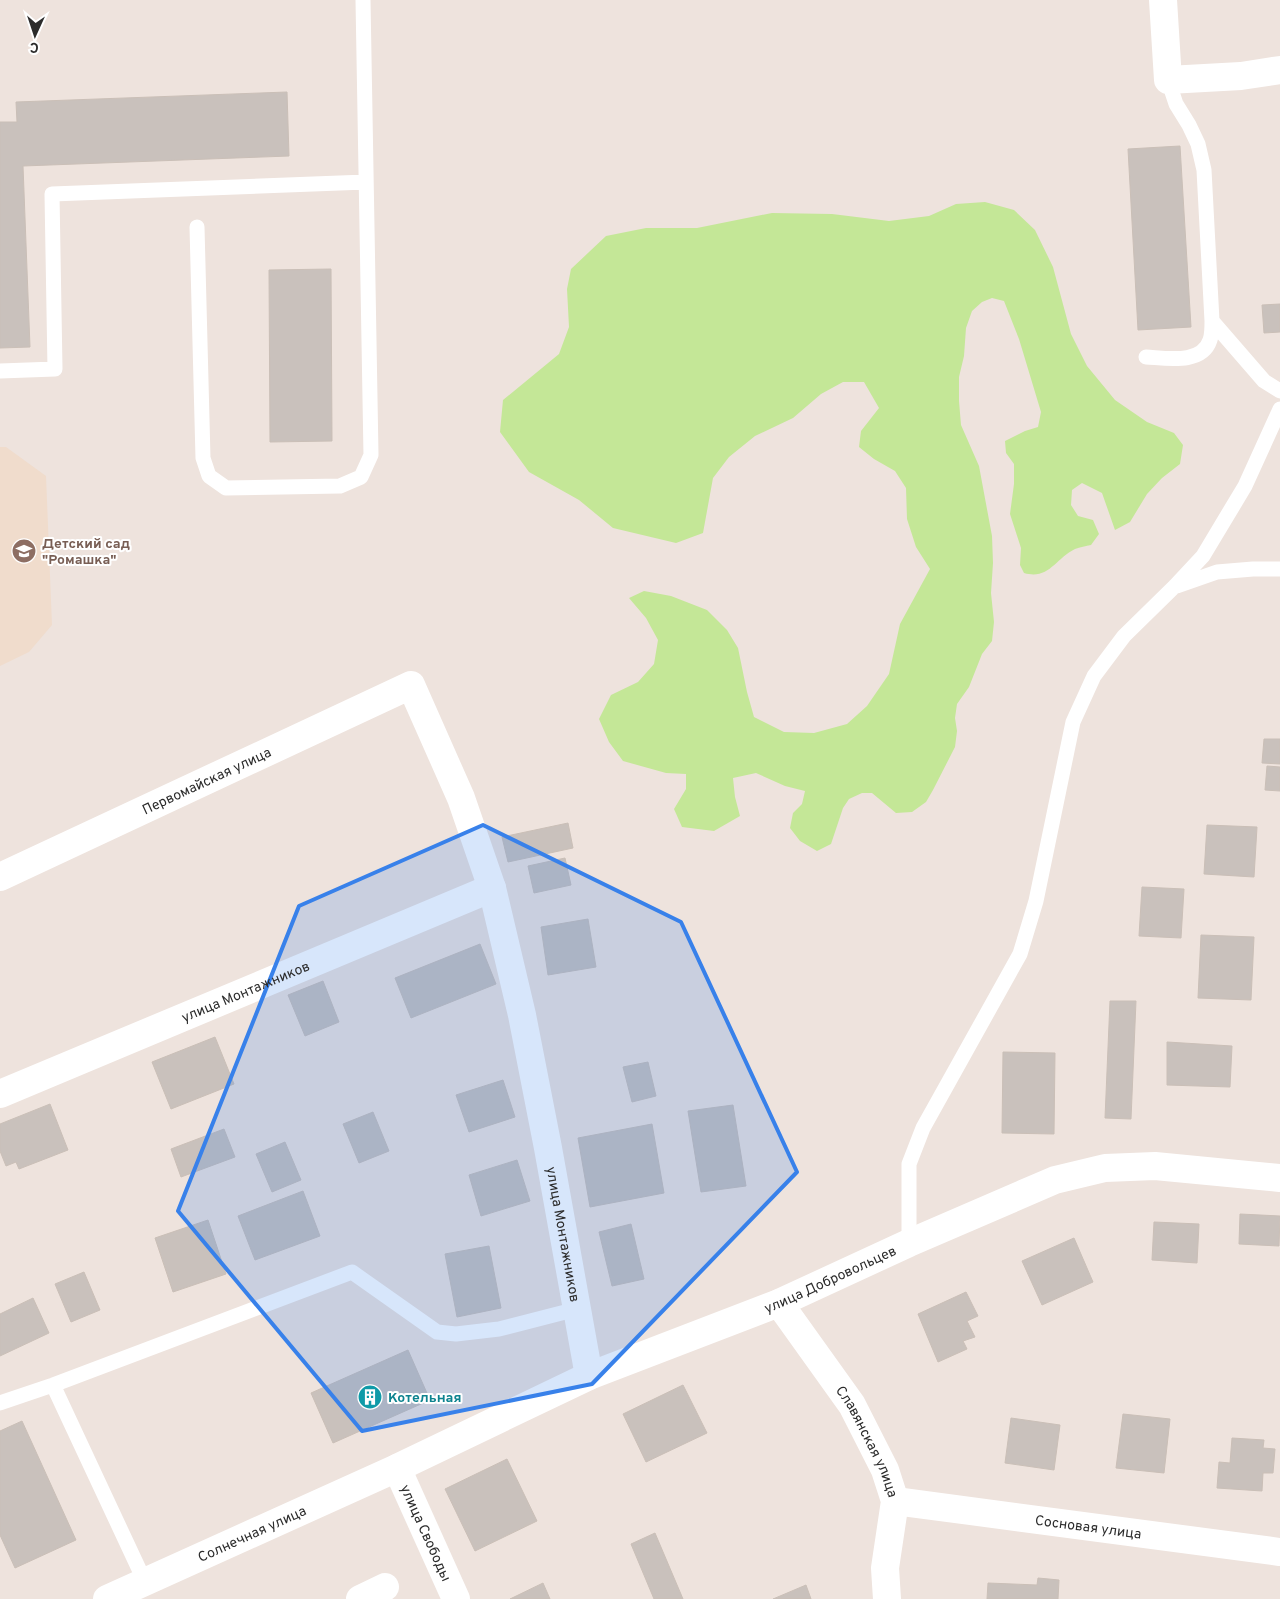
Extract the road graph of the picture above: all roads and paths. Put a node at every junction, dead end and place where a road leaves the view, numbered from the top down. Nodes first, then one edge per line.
1 (363, 0) edge
2 (1163, 0) edge
3 (1280, 70) edge
4 (1168, 80) junction
5 (366, 182) junction
6 (197, 227) dead end
7 (1212, 321) junction
8 (1146, 357) dead end
9 (0, 371) edge
10 (1280, 391) edge
11 (1280, 409) edge
12 (1280, 569) edge
13 (1175, 586) junction
14 (411, 684) joint
15 (0, 877) edge
16 (492, 888) junction
17 (0, 1094) edge
18 (1280, 1178) edge
19 (909, 1243) junction
20 (778, 1303) junction
21 (578, 1309) junction
22 (589, 1376) junction
23 (53, 1385) junction
24 (0, 1403) edge
25 (397, 1468) junction
26 (896, 1502) junction
27 (1280, 1552) edge
28 (145, 1582) junction
29 (385, 1587) dead end
30 (107, 1599) edge
31 (360, 1599) edge
32 (456, 1599) edge
33 (887, 1599) edge

1 - 5 lane
2 - 4 street
3 - 4 street
4 - 7 lane
5 - 6 lane
5 - 9 lane
7 - 8 lane
7 - 10 lane
11 - 13 lane
12 - 13 lane
13 - 19 lane
14 - 15 street, Первомайская улица
14 - 16 street, улица Монтажников
16 - 17 street, улица Монтажников
16 - 21 street, улица Монтажников
18 - 19 street, улица Добровольцев
19 - 20 street, улица Добровольцев
20 - 22 street, улица Добровольцев
20 - 26 street, Славянская улица
21 - 22 street, улица Монтажников
21 - 23 lane
22 - 25 street, улица Добровольцев
23 - 24 lane
23 - 28 lane
25 - 28 street, Солнечная улица
25 - 32 street, улица Свободы
26 - 27 street, Сосновая улица
26 - 33 street, Славянская улица
28 - 30 street, Солнечная улица
29 - 31 street

